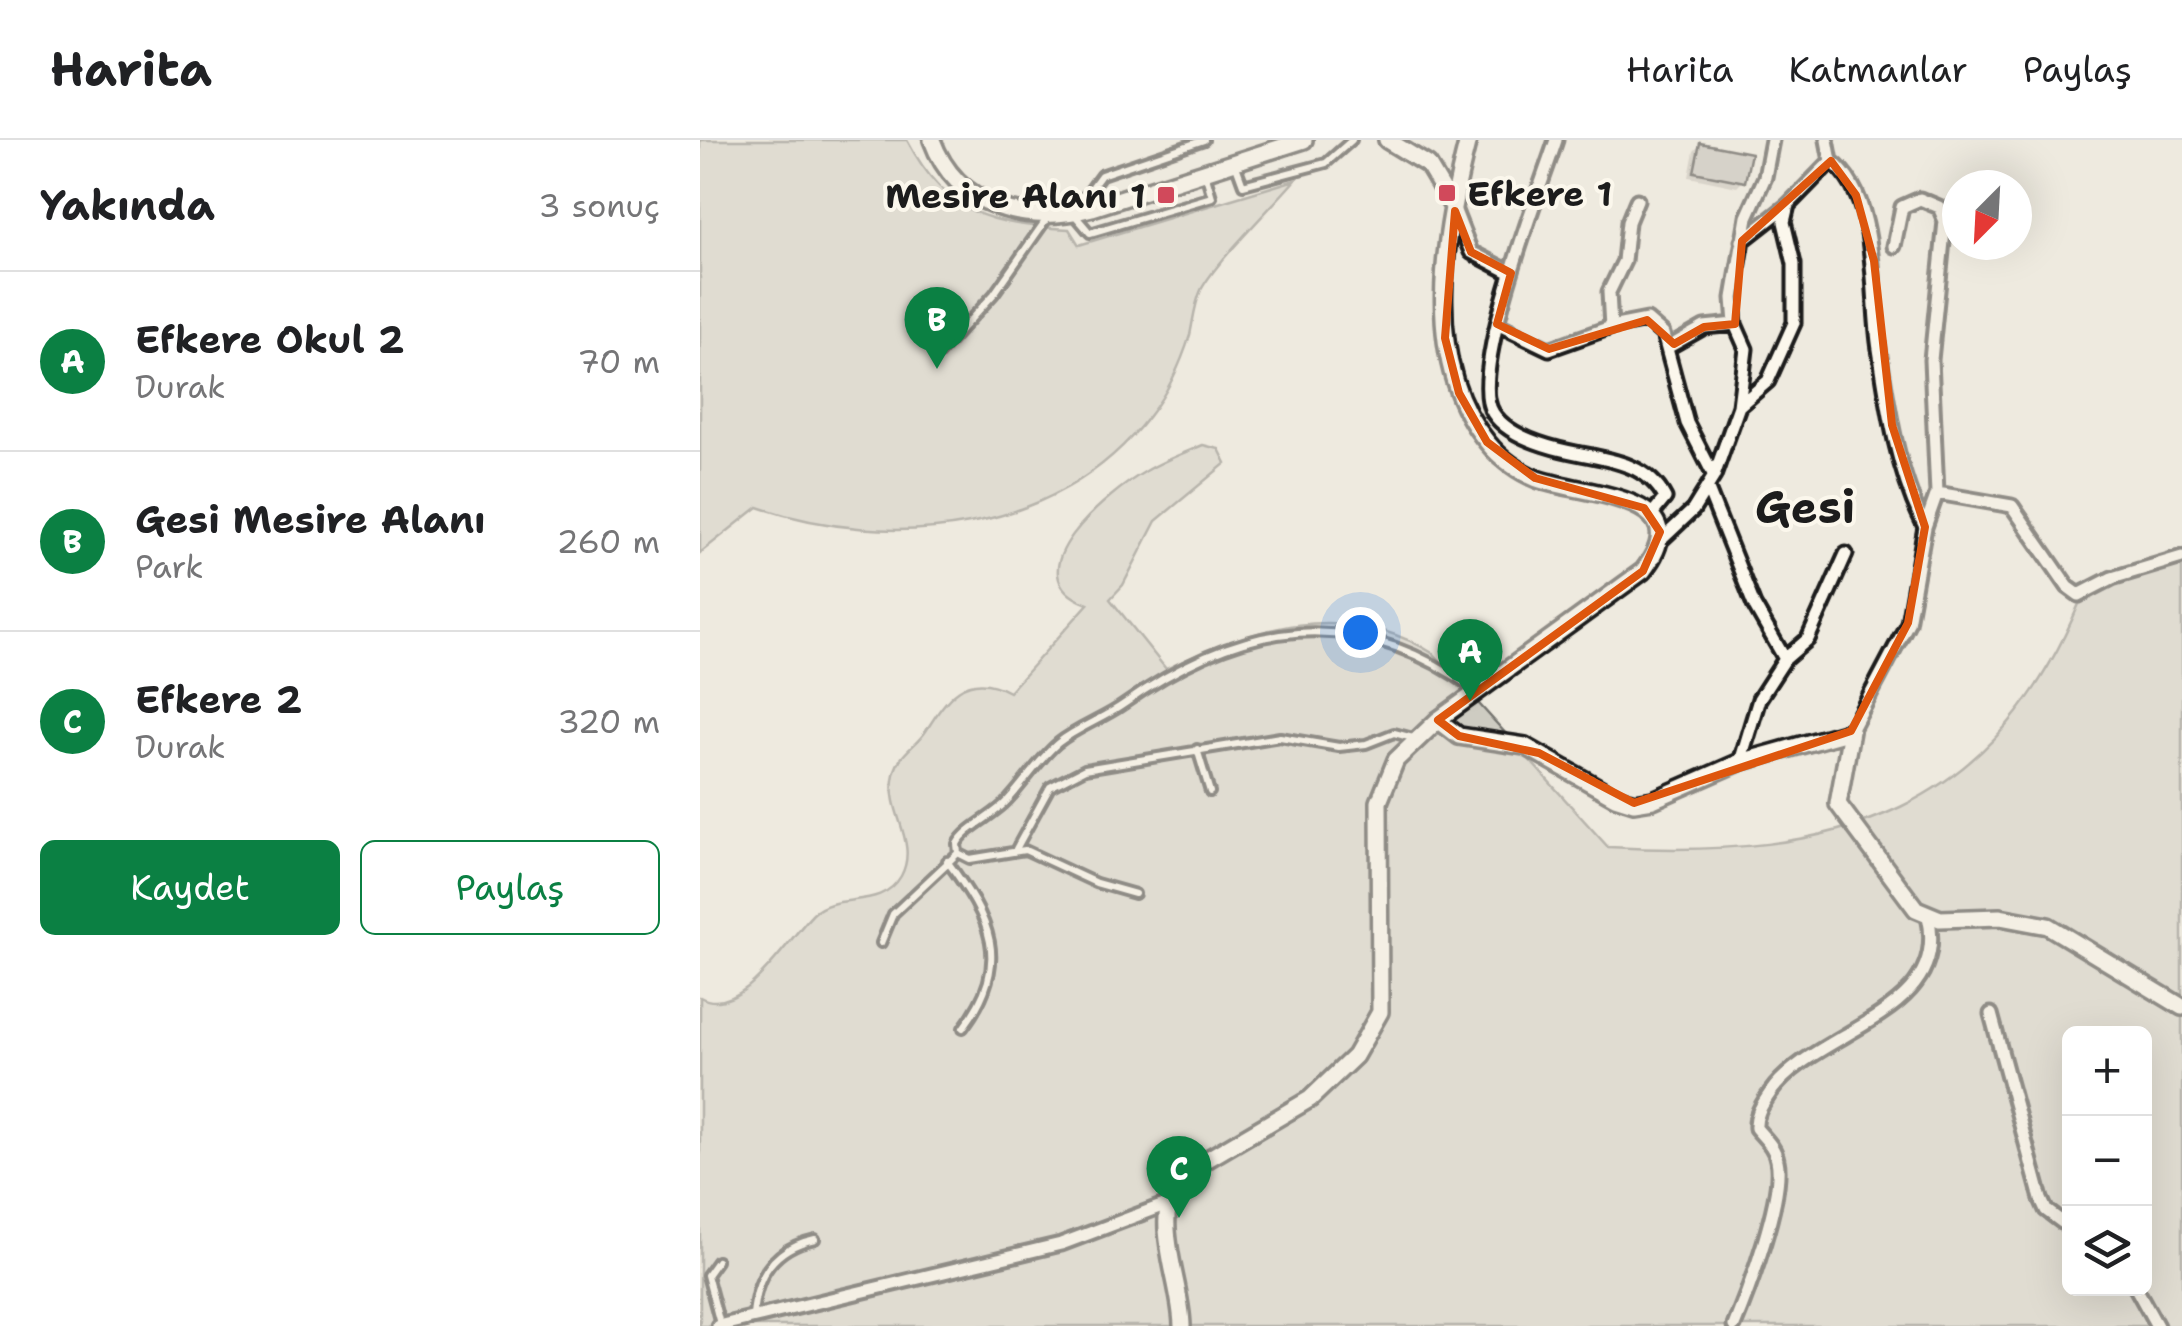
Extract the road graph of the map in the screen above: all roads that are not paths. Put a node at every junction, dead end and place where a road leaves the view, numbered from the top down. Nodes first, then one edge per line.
1 (932, 140) edge
2 (1204, 140) edge
3 (1304, 140) edge
4 (1352, 140) edge
5 (1387, 140) edge
6 (1468, 140) edge
7 (1556, 140) edge
8 (1772, 140) edge
9 (1827, 140) edge
10 (1831, 161) junction
11 (1234, 162) junction
12 (1205, 172) junction
13 (1637, 200) dead end
14 (1788, 205) junction
15 (1455, 211) junction
16 (1074, 212) junction
17 (1049, 216) junction
18 (1742, 241) junction
19 (1894, 246) dead end
20 (1511, 274) junction
21 (1497, 324) junction
22 (1735, 324) junction
23 (1611, 327) junction
24 (1667, 348) junction
25 (937, 356) dead end
26 (1739, 406) junction
27 (1710, 482) junction
28 (1937, 493) junction
29 (1652, 514) junction
30 (1926, 527) junction
31 (1660, 541) junction
32 (1846, 554) dead end
33 (2182, 557) edge
34 (1786, 659) junction
35 (1480, 694) junction
36 (1438, 720) junction
37 (1851, 731) junction
38 (1414, 739) junction
39 (1197, 749) junction
40 (1740, 762) junction
41 (1210, 792) dead end
42 (1016, 849) junction
43 (958, 853) junction
44 (948, 861) junction
45 (1136, 894) dead end
46 (1928, 916) junction
47 (880, 943) dead end
48 (2181, 1004) edge
49 (1990, 1014) dead end
50 (964, 1028) dead end
51 (1167, 1204) junction
52 (2062, 1222) edge
53 (816, 1239) dead end
54 (717, 1261) dead end
55 (2140, 1296) edge
56 (753, 1316) junction
57 (719, 1326) edge
58 (1182, 1326) edge
59 (1734, 1326) edge
60 (2157, 1326) edge

1 - 17 street
2 - 16 lane
3 - 11 street
4 - 11 lane
5 - 15 street
6 - 15 street
7 - 20 street
8 - 18 street
9 - 10 street
10 - 14 street
10 - 30 street
11 - 12 street
12 - 16 street
12 - 16 lane
13 - 23 street
14 - 18 street
14 - 26 street
15 - 20 street
15 - 29 street
16 - 17 street
17 - 25 lane
18 - 22 street
19 - 28 street
20 - 21 street
21 - 23 street
21 - 29 street
22 - 24 street
22 - 26 street
23 - 24 street
24 - 27 street
26 - 27 street
27 - 31 street
27 - 34 street
28 - 30 street
28 - 33 street
29 - 31 street
30 - 37 street
31 - 35 street
32 - 34 street
34 - 40 street
35 - 36 street
35 - 43 lane
36 - 38 street
36 - 40 street
37 - 40 street
37 - 46 street
38 - 39 lane
38 - 51 street
39 - 41 lane
39 - 42 lane
42 - 43 lane
42 - 45 lane
43 - 44 lane
44 - 47 lane
44 - 50 lane
46 - 48 street
46 - 59 street
49 - 52 street
51 - 56 street
51 - 58 street
53 - 56 lane
54 - 57 lane
55 - 60 street
56 - 57 street

